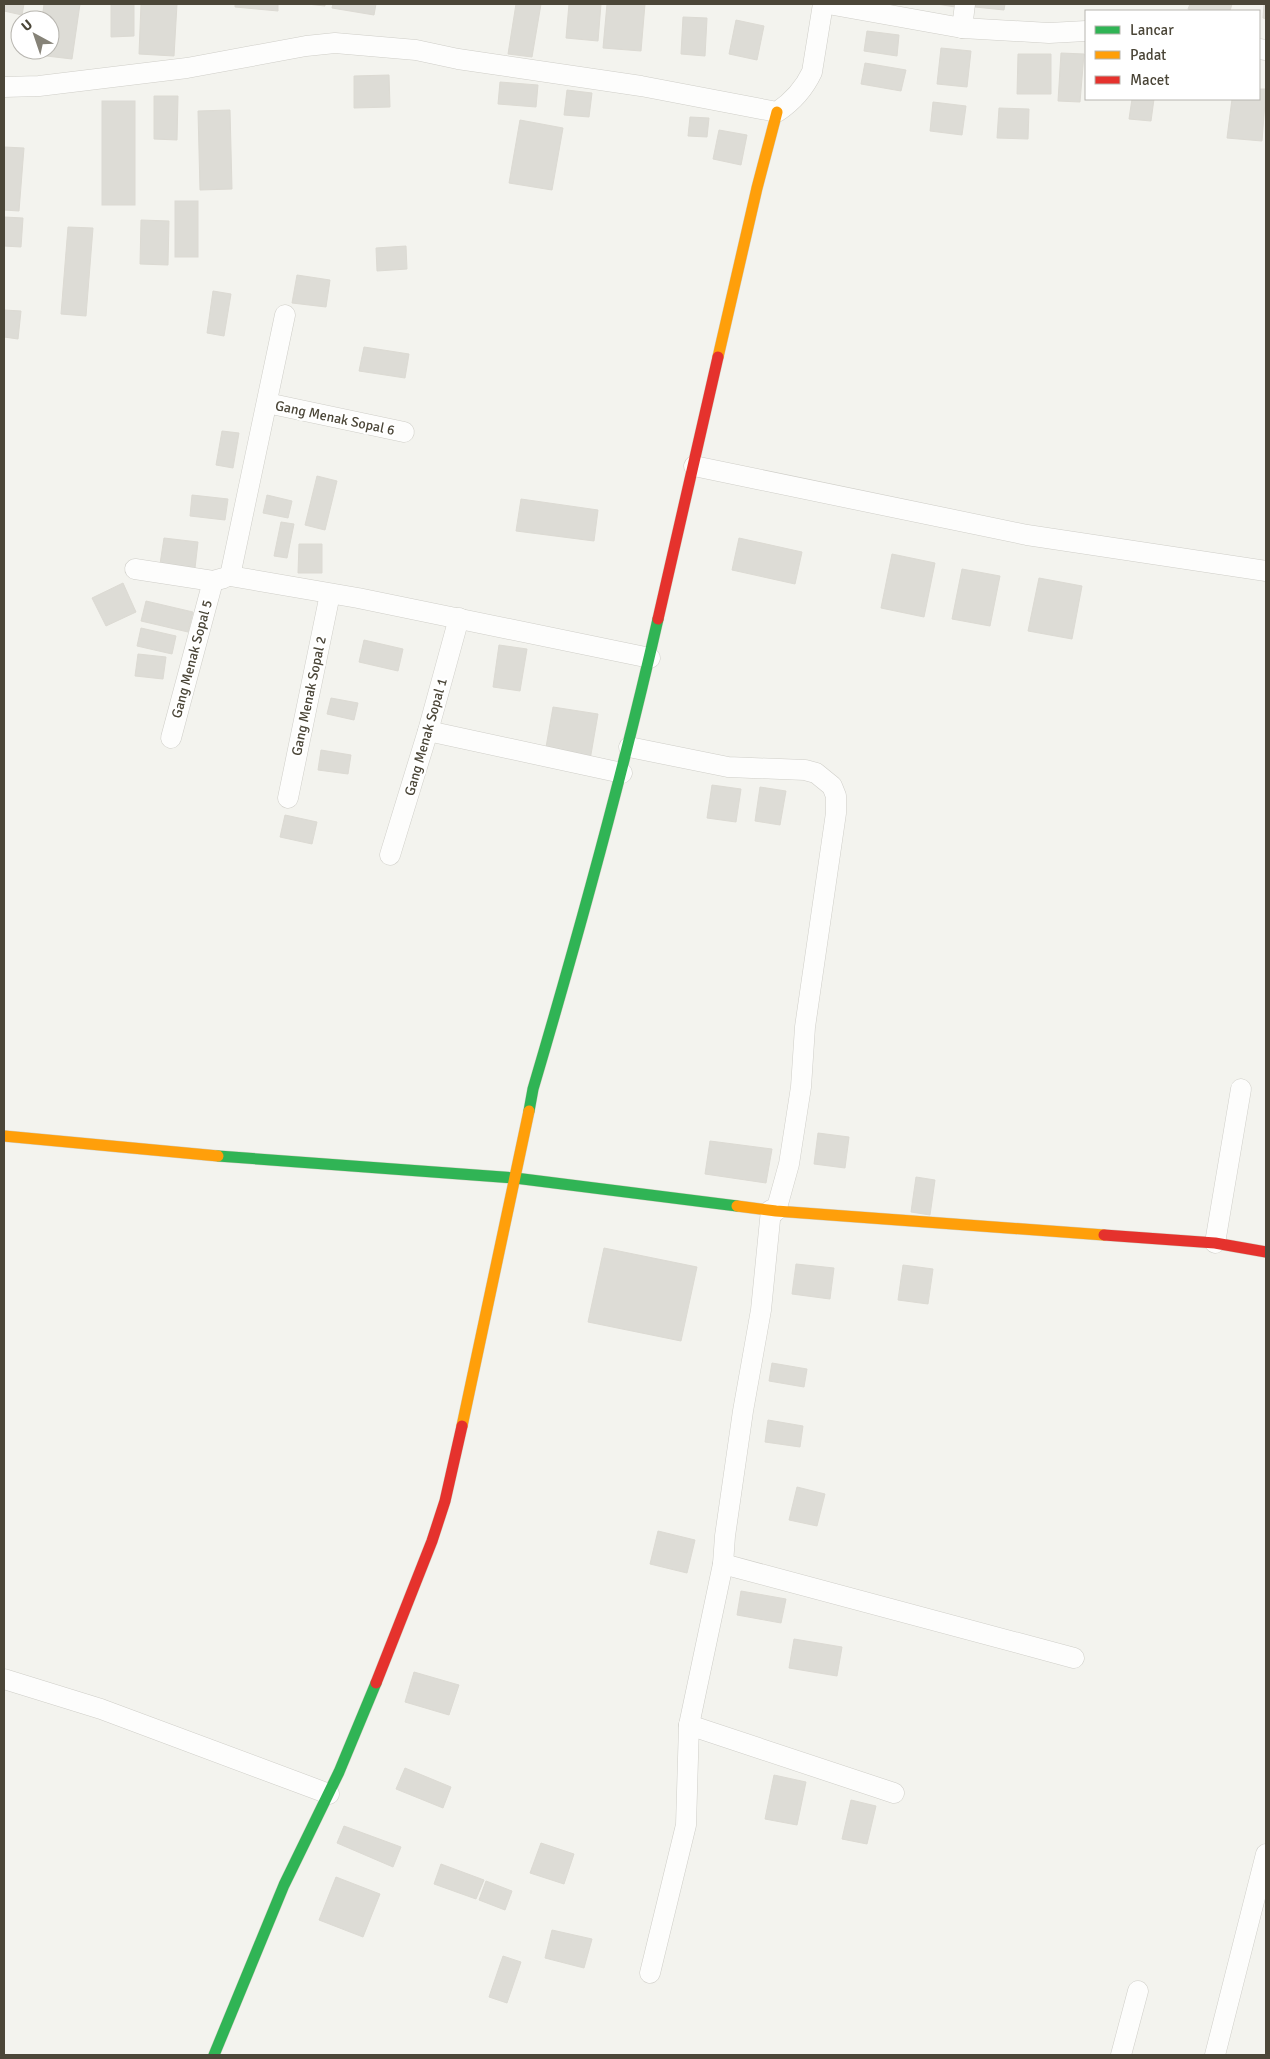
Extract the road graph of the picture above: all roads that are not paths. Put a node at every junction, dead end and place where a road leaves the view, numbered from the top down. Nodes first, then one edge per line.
1 (823, 4) edge
2 (828, 4) edge
3 (965, 4) edge
4 (962, 28) junction
5 (1085, 31) edge
6 (4, 87) edge
7 (777, 112) junction
8 (285, 315) dead end
9 (267, 403) junction
10 (404, 432) dead end
11 (694, 466) junction
12 (135, 569) dead end
13 (1266, 571) edge
14 (222, 578) junction
15 (330, 594) junction
16 (459, 618) junction
17 (650, 658) junction
18 (428, 731) junction
19 (172, 738) dead end
20 (629, 747) junction
21 (622, 773) junction
22 (288, 798) dead end
23 (390, 855) dead end
24 (1241, 1089) dead end
25 (4, 1136) edge
26 (515, 1178) junction
27 (772, 1220) junction
28 (1215, 1243) junction
29 (1266, 1252) edge
30 (723, 1564) junction
31 (1074, 1658) dead end
32 (4, 1679) edge
33 (689, 1725) junction
34 (894, 1793) dead end
35 (328, 1794) junction
36 (1266, 1854) edge
37 (650, 1973) dead end
38 (1138, 1991) dead end
39 (214, 2055) edge
40 (1121, 2055) edge
41 (1216, 2055) edge

1 - 7 street
2 - 4 street
3 - 4 street
4 - 5 street
6 - 7 street
7 - 11 street
8 - 9 street, Gang Menak Sopal 5
9 - 10 street, Gang Menak Sopal 6
9 - 14 street, Gang Menak Sopal 5
11 - 13 street
11 - 17 street
12 - 14 street
14 - 15 street
14 - 19 street, Gang Menak Sopal 5
15 - 16 street
15 - 22 street, Gang Menak Sopal 2
16 - 17 street
16 - 18 street, Gang Menak Sopal 1
17 - 20 street
18 - 21 street
18 - 23 street, Gang Menak Sopal 1
20 - 21 street
20 - 27 street
21 - 26 street
24 - 28 street
25 - 26 street
26 - 27 street
26 - 35 street
27 - 28 street
27 - 30 street
28 - 29 street
30 - 31 street
30 - 33 street
32 - 35 street
33 - 34 street
33 - 37 street
35 - 39 street
36 - 41 street
38 - 40 street

